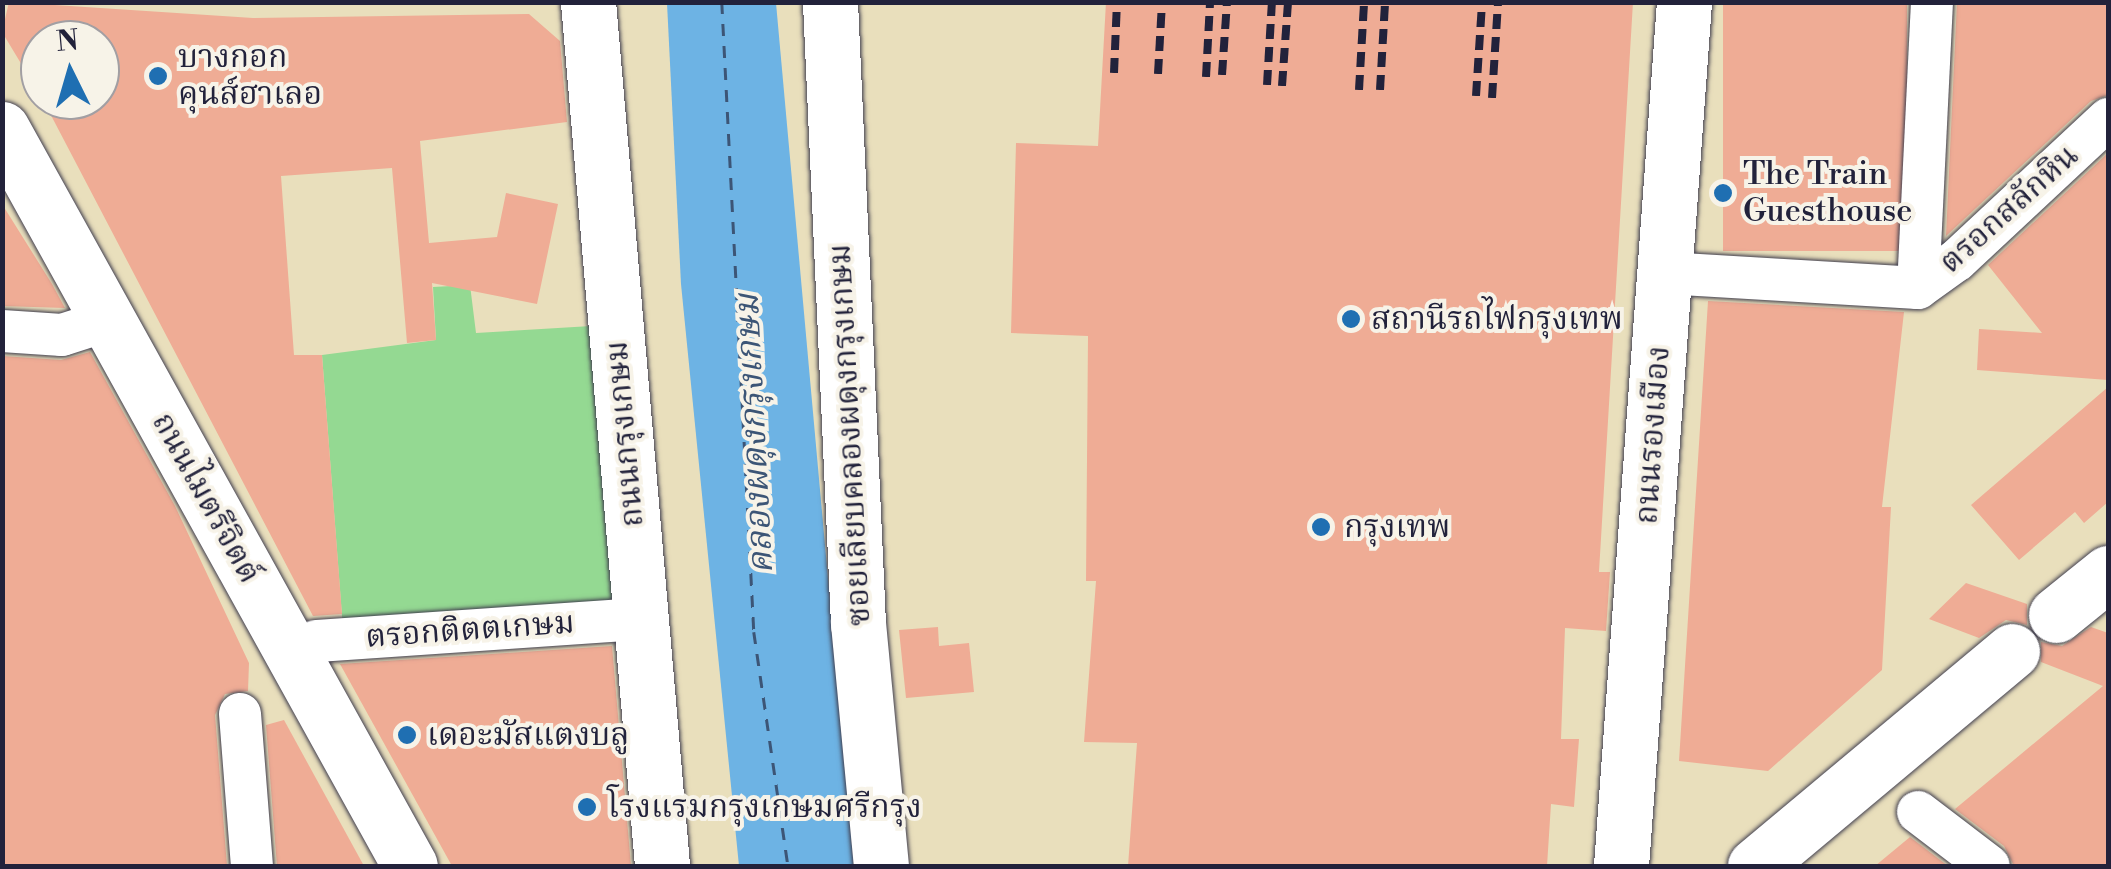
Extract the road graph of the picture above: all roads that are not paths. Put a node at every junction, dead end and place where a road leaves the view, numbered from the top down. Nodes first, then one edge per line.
1 (588, 2) edge
2 (830, 2) edge
3 (1684, 2) edge
4 (1932, 2) edge
5 (2108, 119) edge
6 (2, 129) edge
7 (1665, 273) junction
8 (1918, 288) junction
9 (109, 320) junction
10 (2, 331) edge
11 (2108, 573) edge
12 (2056, 614) dead end
13 (625, 620) dead end
14 (316, 641) dead end
15 (2012, 651) dead end
16 (240, 714) dead end
17 (1918, 812) dead end
18 (252, 866) edge
19 (410, 866) edge
20 (662, 866) edge
21 (881, 866) edge
22 (1621, 866) edge
23 (1754, 866) edge
24 (1989, 866) edge

1 - 20 main road, ถนนกรุงเกษม
2 - 21 main road, ซอยเลียบคลองผดุงกรุงเกษม
3 - 7 main road, ถนนรองเมือง
4 - 8 street
5 - 8 street, ตรอกสลักหิน
6 - 9 main road, ถนนไมตรีจิตต์
7 - 8 street, ตรอกสลักหิน
7 - 22 main road, ถนนรองเมือง
9 - 10 street
9 - 19 main road, ถนนไมตรีจิตต์
11 - 12 main road
13 - 14 street, ตรอกติตตเกษม
15 - 23 main road
16 - 18 street
17 - 24 street

